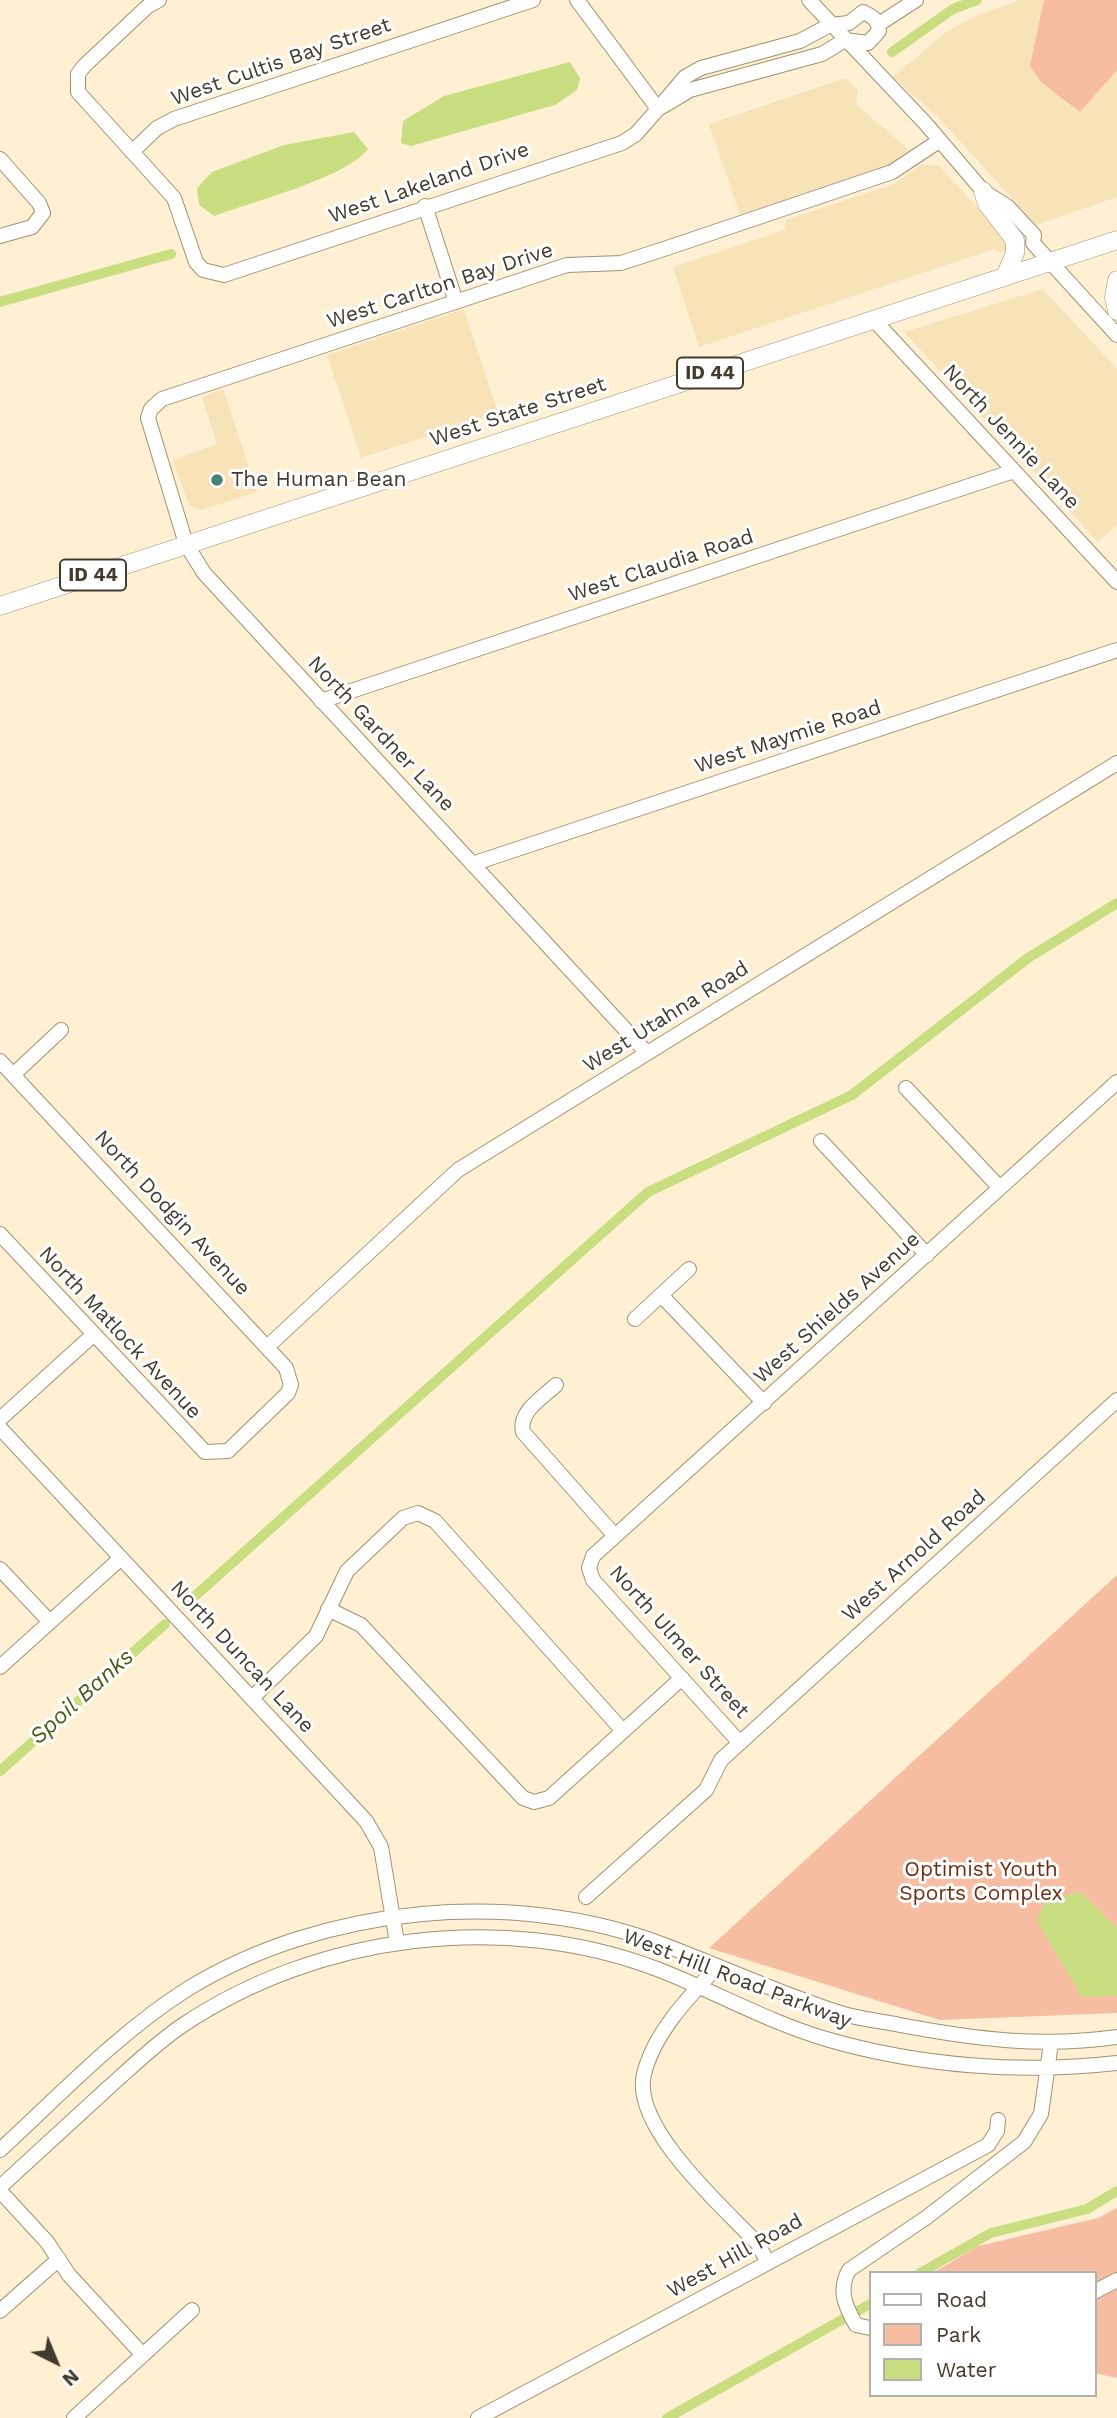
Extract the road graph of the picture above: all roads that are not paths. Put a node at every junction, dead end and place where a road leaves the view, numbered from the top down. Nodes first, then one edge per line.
1 (159, 0) edge
2 (533, 0) edge
3 (577, 0) edge
4 (809, 0) edge
5 (916, 0) edge
6 (878, 24) junction
7 (830, 25) junction
8 (845, 40) junction
9 (658, 109) junction
10 (939, 141) junction
11 (132, 152) junction
12 (2, 166) edge
13 (983, 191) junction
14 (425, 206) junction
15 (0, 236) edge
16 (1117, 240) edge
17 (1050, 262) junction
18 (1005, 277) junction
19 (1117, 280) edge
20 (456, 302) junction
21 (1117, 312) edge
22 (874, 320) junction
23 (1117, 335) edge
24 (151, 410) joint
25 (1014, 471) junction
26 (186, 544) junction
27 (1117, 582) edge
28 (0, 606) edge
29 (1117, 650) edge
30 (321, 701) junction
31 (1117, 763) edge
32 (472, 864) junction
33 (61, 1030) dead end
34 (647, 1053) junction
35 (0, 1061) edge
36 (14, 1074) junction
37 (1117, 1082) edge
38 (906, 1088) dead end
39 (821, 1141) dead end
40 (1000, 1188) junction
41 (0, 1234) edge
42 (927, 1255) junction
43 (689, 1269) dead end
44 (661, 1295) junction
45 (635, 1319) dead end
46 (93, 1335) junction
47 (267, 1347) junction
48 (290, 1385) joint
49 (556, 1385) dead end
50 (1117, 1400) edge
51 (764, 1403) junction
52 (0, 1419) edge
53 (0, 1428) edge
54 (615, 1536) junction
55 (121, 1558) junction
56 (589, 1568) joint
57 (0, 1569) edge
58 (328, 1609) junction
59 (50, 1622) junction
60 (0, 1667) edge
61 (682, 1678) junction
62 (252, 1698) junction
63 (623, 1731) junction
64 (740, 1743) junction
65 (586, 1897) dead end
66 (394, 1917) junction
67 (397, 1943) junction
68 (716, 1968) junction
69 (698, 1988) junction
70 (1117, 2037) edge
71 (1051, 2043) junction
72 (1117, 2063) edge
73 (1047, 2068) junction
74 (998, 2120) dead end
75 (0, 2150) edge
76 (0, 2189) edge
77 (59, 2259) junction
78 (767, 2261) junction
79 (1117, 2280) edge
80 (1096, 2291) edge
81 (192, 2310) dead end
82 (0, 2311) edge
83 (869, 2328) edge
84 (143, 2355) junction
85 (74, 2418) edge
86 (478, 2418) edge

1 - 11 street
2 - 11 street, West Cultis Bay Street
3 - 9 street
4 - 7 street
5 - 6 street
6 - 7 street, West Lakeland Drive
6 - 8 street, West Lakeland Drive
7 - 8 street
7 - 9 street, West Lakeland Drive
8 - 9 street, West Lakeland Drive
8 - 10 street
9 - 14 street, West Lakeland Drive
10 - 13 street
10 - 20 street, West Carlton Bay Drive
11 - 14 street, West Lakeland Drive
12 - 15 street
13 - 17 street
13 - 18 main road
14 - 20 street
16 - 17 main road, ID 44
17 - 18 main road, West State Street / ID 44
17 - 23 street
18 - 22 main road, West State Street / ID 44
19 - 21 main road
20 - 24 street, West Carlton Bay Drive
22 - 25 street, North Jennie Lane
22 - 26 main road, West State Street / ID 44
24 - 26 street, North Gardner Lane
25 - 27 street, North Jennie Lane
25 - 30 street, West Claudia Road
26 - 28 main road, West State Street / ID 44
26 - 30 street, North Gardner Lane
29 - 32 street, West Maymie Road
30 - 32 street, North Gardner Lane
31 - 34 street, West Utahna Road
32 - 34 street, North Gardner Lane
33 - 36 street
34 - 47 street, West Utahna Road
35 - 36 street, North Dodgin Avenue
36 - 47 street, North Dodgin Avenue
37 - 40 street, West Shields Avenue
38 - 40 street
39 - 42 street
40 - 42 street, West Shields Avenue
41 - 46 street, North Matlock Avenue
42 - 51 street, West Shields Avenue
43 - 44 street
44 - 45 street
44 - 51 street
46 - 48 street, North Matlock Avenue
46 - 52 street
47 - 48 street, North Dodgin Avenue
49 - 54 street
50 - 64 street, West Arnold Road
51 - 54 street, West Shields Avenue
53 - 55 street, North Duncan Lane
54 - 56 street, West Shields Avenue
55 - 59 street
55 - 62 street, North Duncan Lane
56 - 61 street, North Ulmer Street
57 - 59 street
58 - 62 street
58 - 63 street
58 - 63 street
59 - 60 street
61 - 63 street
61 - 64 street, North Ulmer Street
62 - 66 street, North Duncan Lane
64 - 65 street, West Arnold Road
66 - 67 street, North Duncan Lane
66 - 68 street, West Hill Road Parkway
66 - 75 street, West Hill Road Parkway
67 - 69 street, West Hill Road Parkway
67 - 76 street, West Hill Road Parkway
68 - 69 street
68 - 71 street, West Hill Road Parkway
69 - 73 street, West Hill Road Parkway
69 - 78 street
70 - 71 street, West Hill Road Parkway
71 - 73 street
72 - 73 street, West Hill Road Parkway
73 - 83 street
74 - 78 street, West Hill Road
76 - 77 street
77 - 82 street
77 - 84 street
78 - 86 street, West Hill Road
79 - 80 street
81 - 84 street
84 - 85 street

